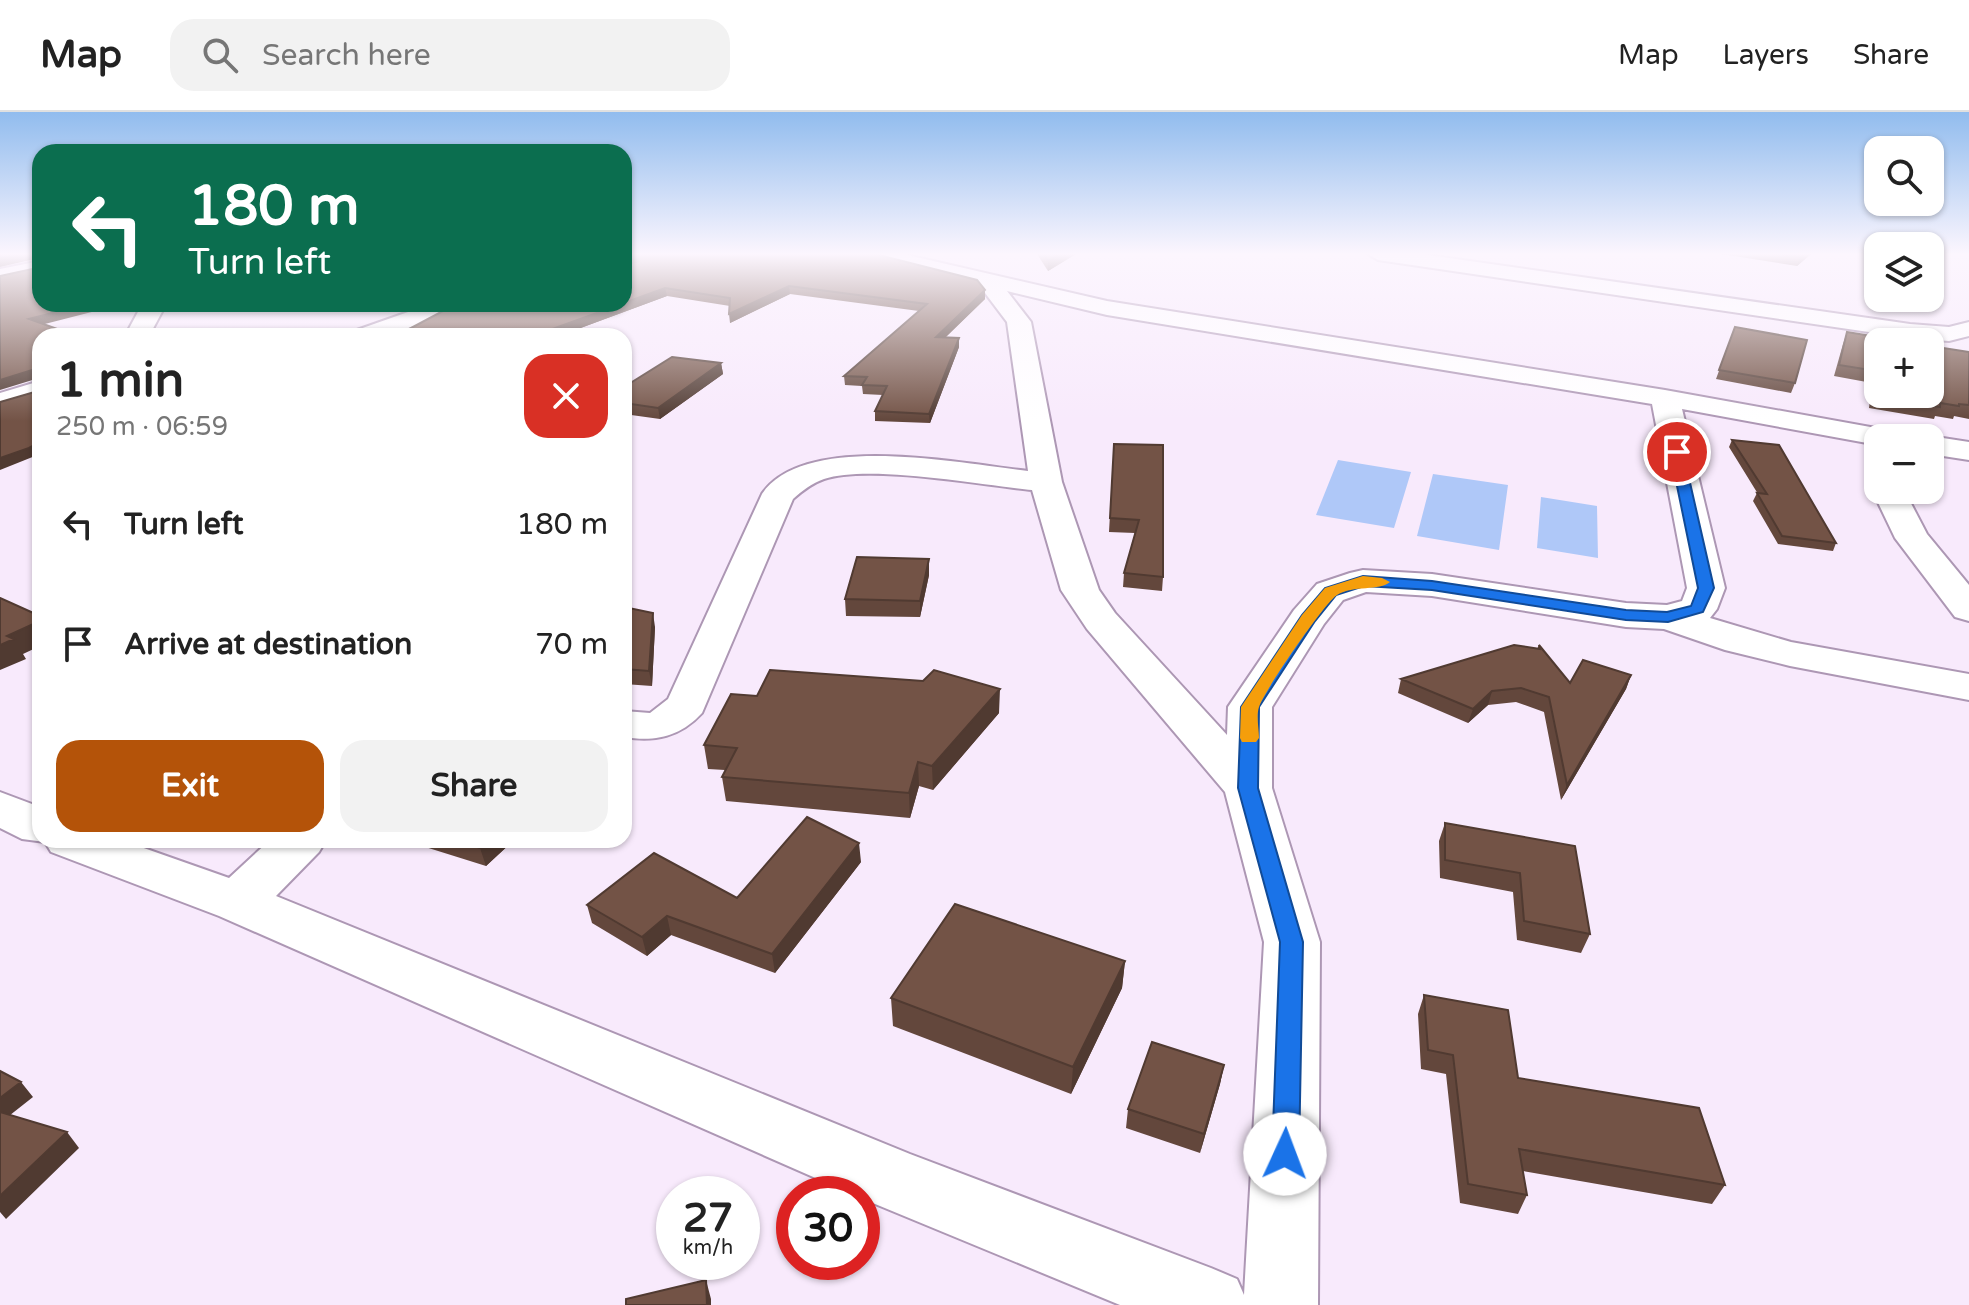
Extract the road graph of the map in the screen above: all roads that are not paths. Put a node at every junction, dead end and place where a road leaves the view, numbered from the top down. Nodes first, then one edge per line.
1 (1010, 310) edge
2 (1117, 310) edge
3 (1763, 310) edge
4 (430, 312) edge
5 (386, 328) edge
6 (1969, 329) edge
7 (32, 392) edge
8 (1665, 398) junction
9 (0, 402) edge
10 (1864, 441) edge
11 (1944, 447) edge
12 (1969, 451) edge
13 (1046, 482) junction
14 (1893, 504) edge
15 (1969, 609) edge
16 (1668, 617) junction
17 (1969, 687) edge
18 (632, 725) edge
19 (1248, 788) junction
20 (0, 808) edge
21 (32, 822) edge
22 (97, 848) edge
23 (293, 848) edge
24 (238, 902) junction
25 (1211, 1305) edge
26 (1281, 1305) edge

1 - 13 street
2 - 8 street
3 - 6 street
4 - 5 street
7 - 9 street
8 - 10 street
8 - 16 street
11 - 12 street
13 - 18 street
13 - 19 street
14 - 15 street
16 - 17 street
16 - 19 street
19 - 26 street
20 - 21 street
22 - 24 street
23 - 24 street
24 - 25 street

